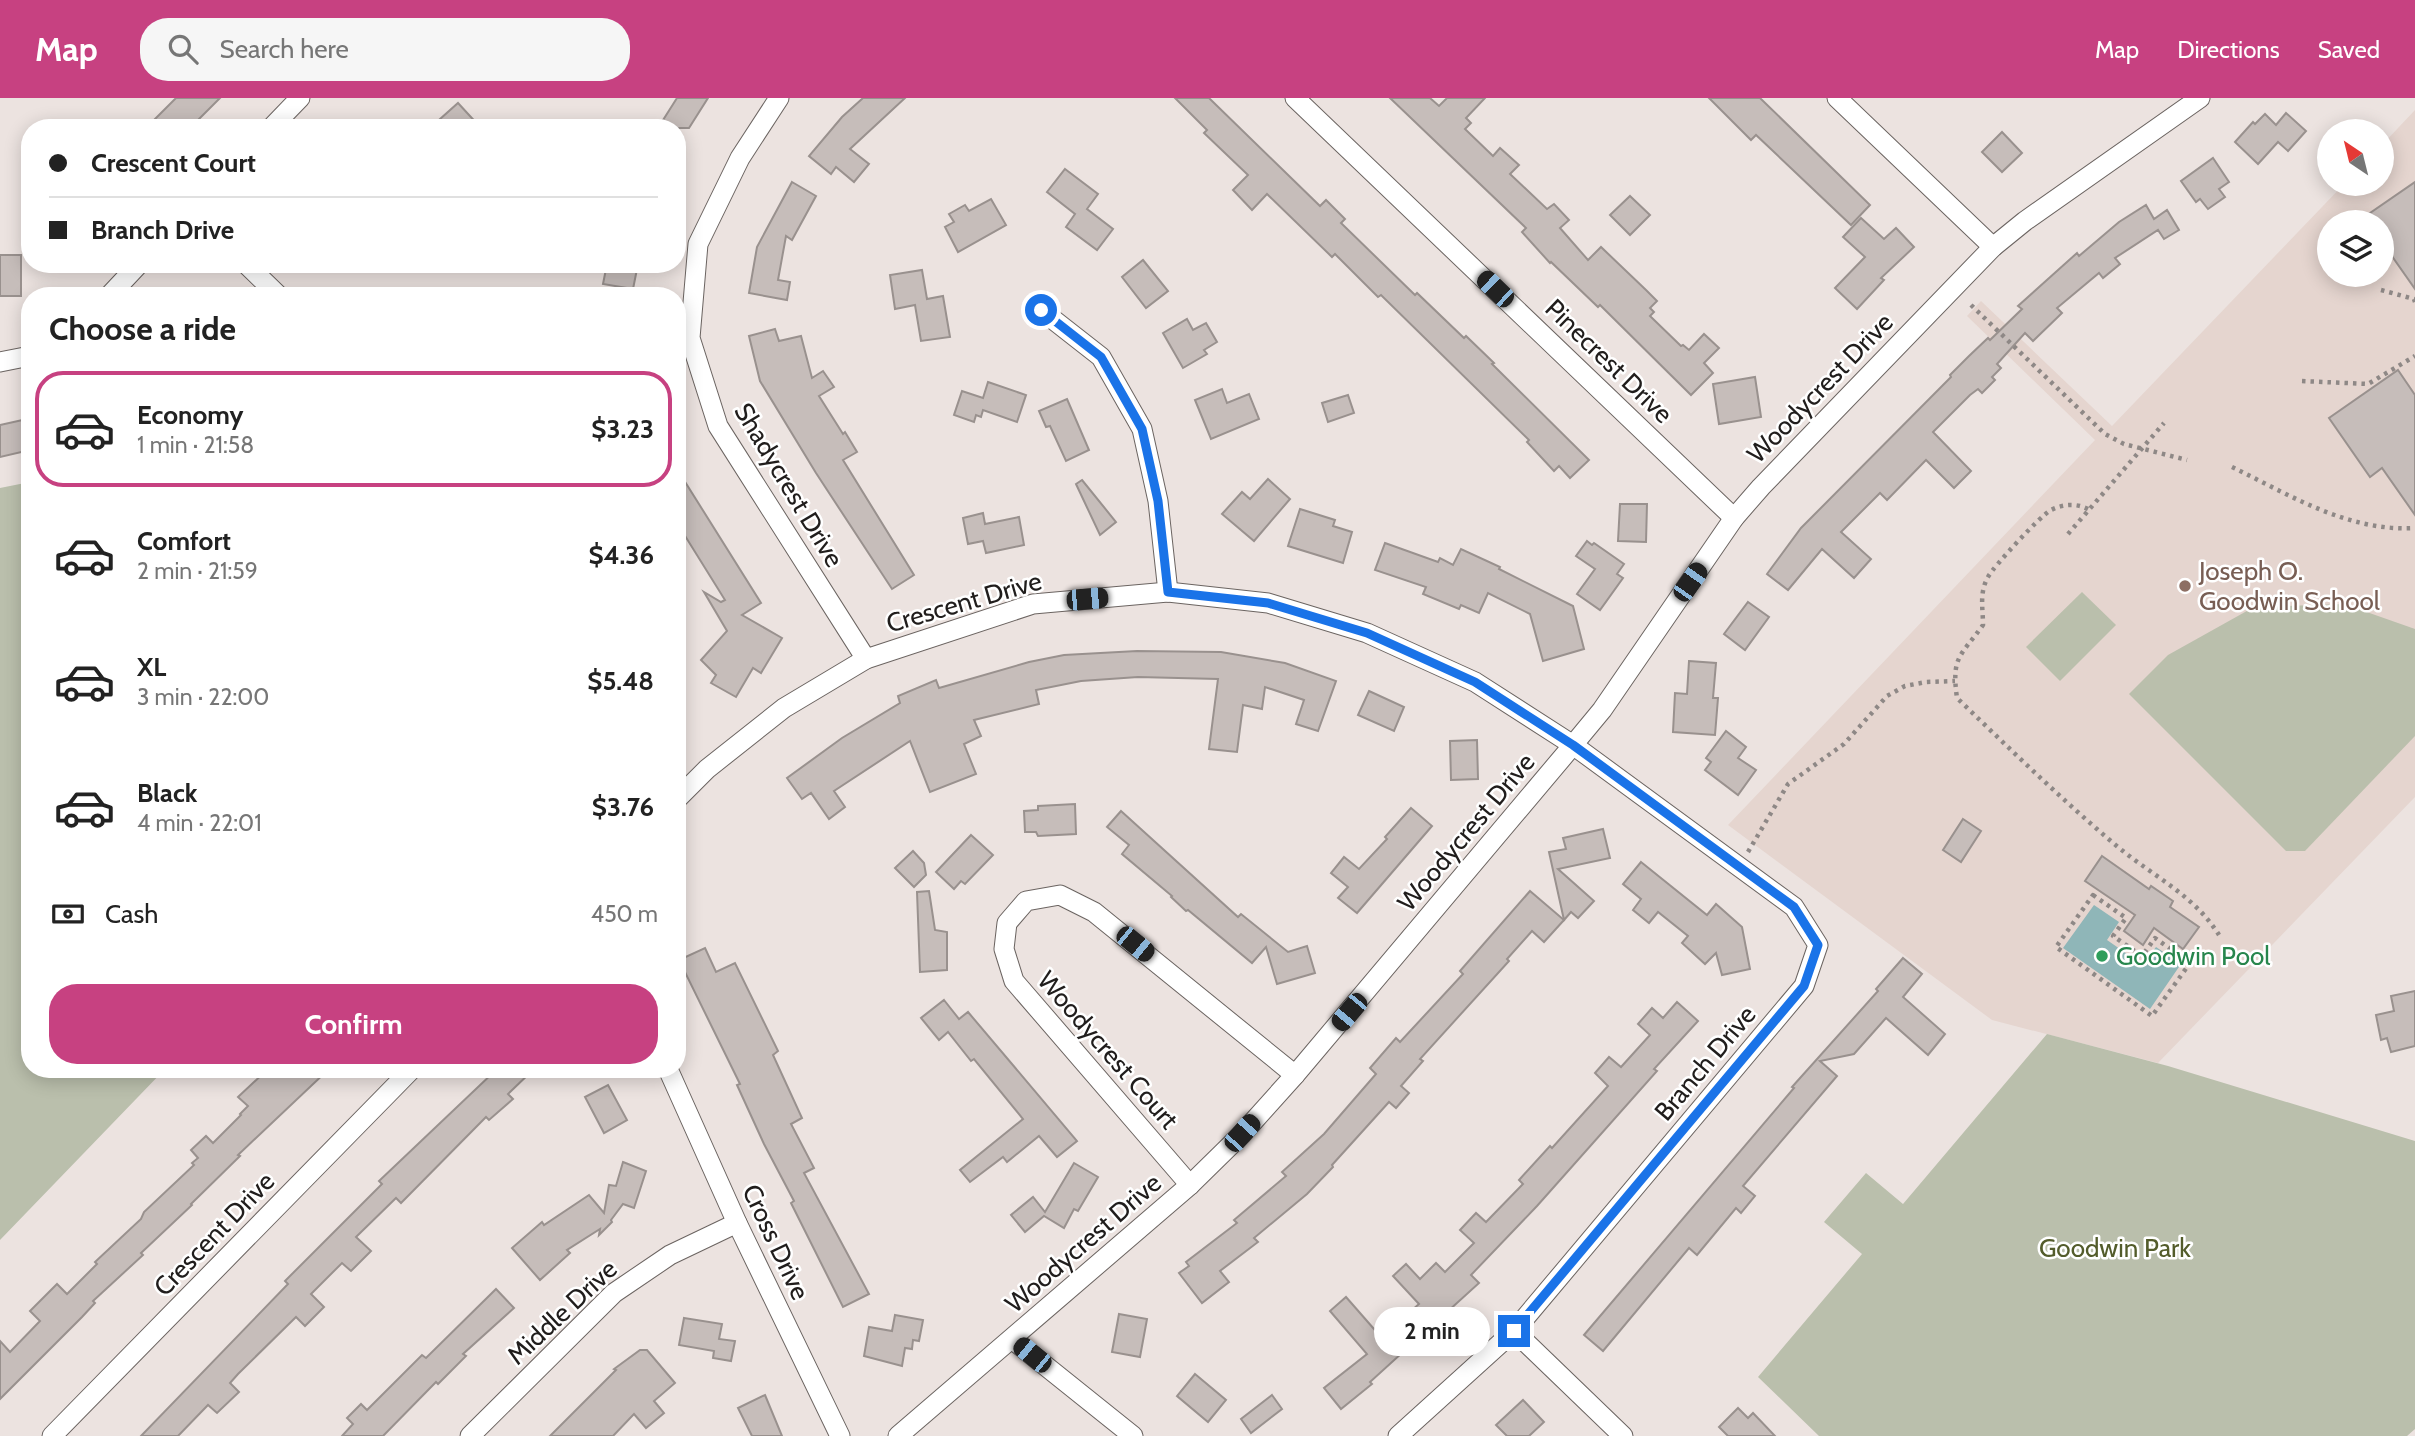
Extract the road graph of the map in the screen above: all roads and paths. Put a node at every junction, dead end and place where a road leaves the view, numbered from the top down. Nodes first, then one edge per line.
1 (300, 98) edge
2 (779, 98) edge
3 (1296, 98) edge
4 (1837, 98) edge
5 (2200, 98) edge
6 (280, 119) edge
7 (1993, 247) junction
8 (131, 273) edge
9 (255, 273) edge
10 (117, 287) edge
11 (270, 287) edge
12 (2381, 290) dead end
13 (2415, 302) edge
14 (1971, 305) dead end
15 (1041, 310) dead end
16 (2415, 356) edge
17 (21, 358) edge
18 (0, 362) edge
19 (2302, 381) dead end
20 (2164, 423) dead end
21 (2143, 449) junction
22 (2187, 460) dead end
23 (2232, 467) dead end
24 (2088, 509) junction
25 (1734, 518) junction
26 (2415, 528) edge
27 (2068, 534) dead end
28 (1168, 592) junction
29 (866, 659) junction
30 (1955, 681) junction
31 (1573, 745) junction
32 (686, 790) edge
33 (1737, 866) junction
34 (2219, 935) dead end
35 (2190, 963) joint
36 (1295, 1075) junction
37 (403, 1078) edge
38 (672, 1078) edge
39 (1190, 1185) junction
40 (737, 1223) junction
41 (1514, 1331) junction
42 (1012, 1339) junction
43 (52, 1436) edge
44 (470, 1436) edge
45 (840, 1436) edge
46 (898, 1436) edge
47 (1133, 1436) edge
48 (1398, 1436) edge
49 (1623, 1436) edge

1 - 6 street
2 - 29 street, Shadycrest Drive
3 - 25 street, Pinecrest Drive
4 - 7 street
5 - 7 street, Woodycrest Drive
7 - 25 street, Woodycrest Drive
8 - 10 street
9 - 11 street
12 - 13 path
14 - 21 path
15 - 28 street
16 - 19 path
17 - 18 street
20 - 21 path
21 - 22 path
21 - 24 path
23 - 26 path
24 - 27 path
24 - 30 path
25 - 31 street, Woodycrest Drive
28 - 29 street, Crescent Drive
28 - 31 street, Crescent Drive
29 - 32 street, Crescent Drive
30 - 33 path
30 - 34 path
31 - 33 street, Branch Drive
31 - 36 street, Woodycrest Drive
33 - 41 street, Branch Drive
35 - 35 path
36 - 39 street, Woodycrest Drive
36 - 39 street, Woodycrest Court
37 - 43 street, Crescent Drive
38 - 40 street, Cross Drive
39 - 42 street, Woodycrest Drive
40 - 44 street, Middle Drive
40 - 45 street, Cross Drive
41 - 48 street, Branch Drive
41 - 49 street
42 - 46 street, Woodycrest Drive
42 - 47 street

